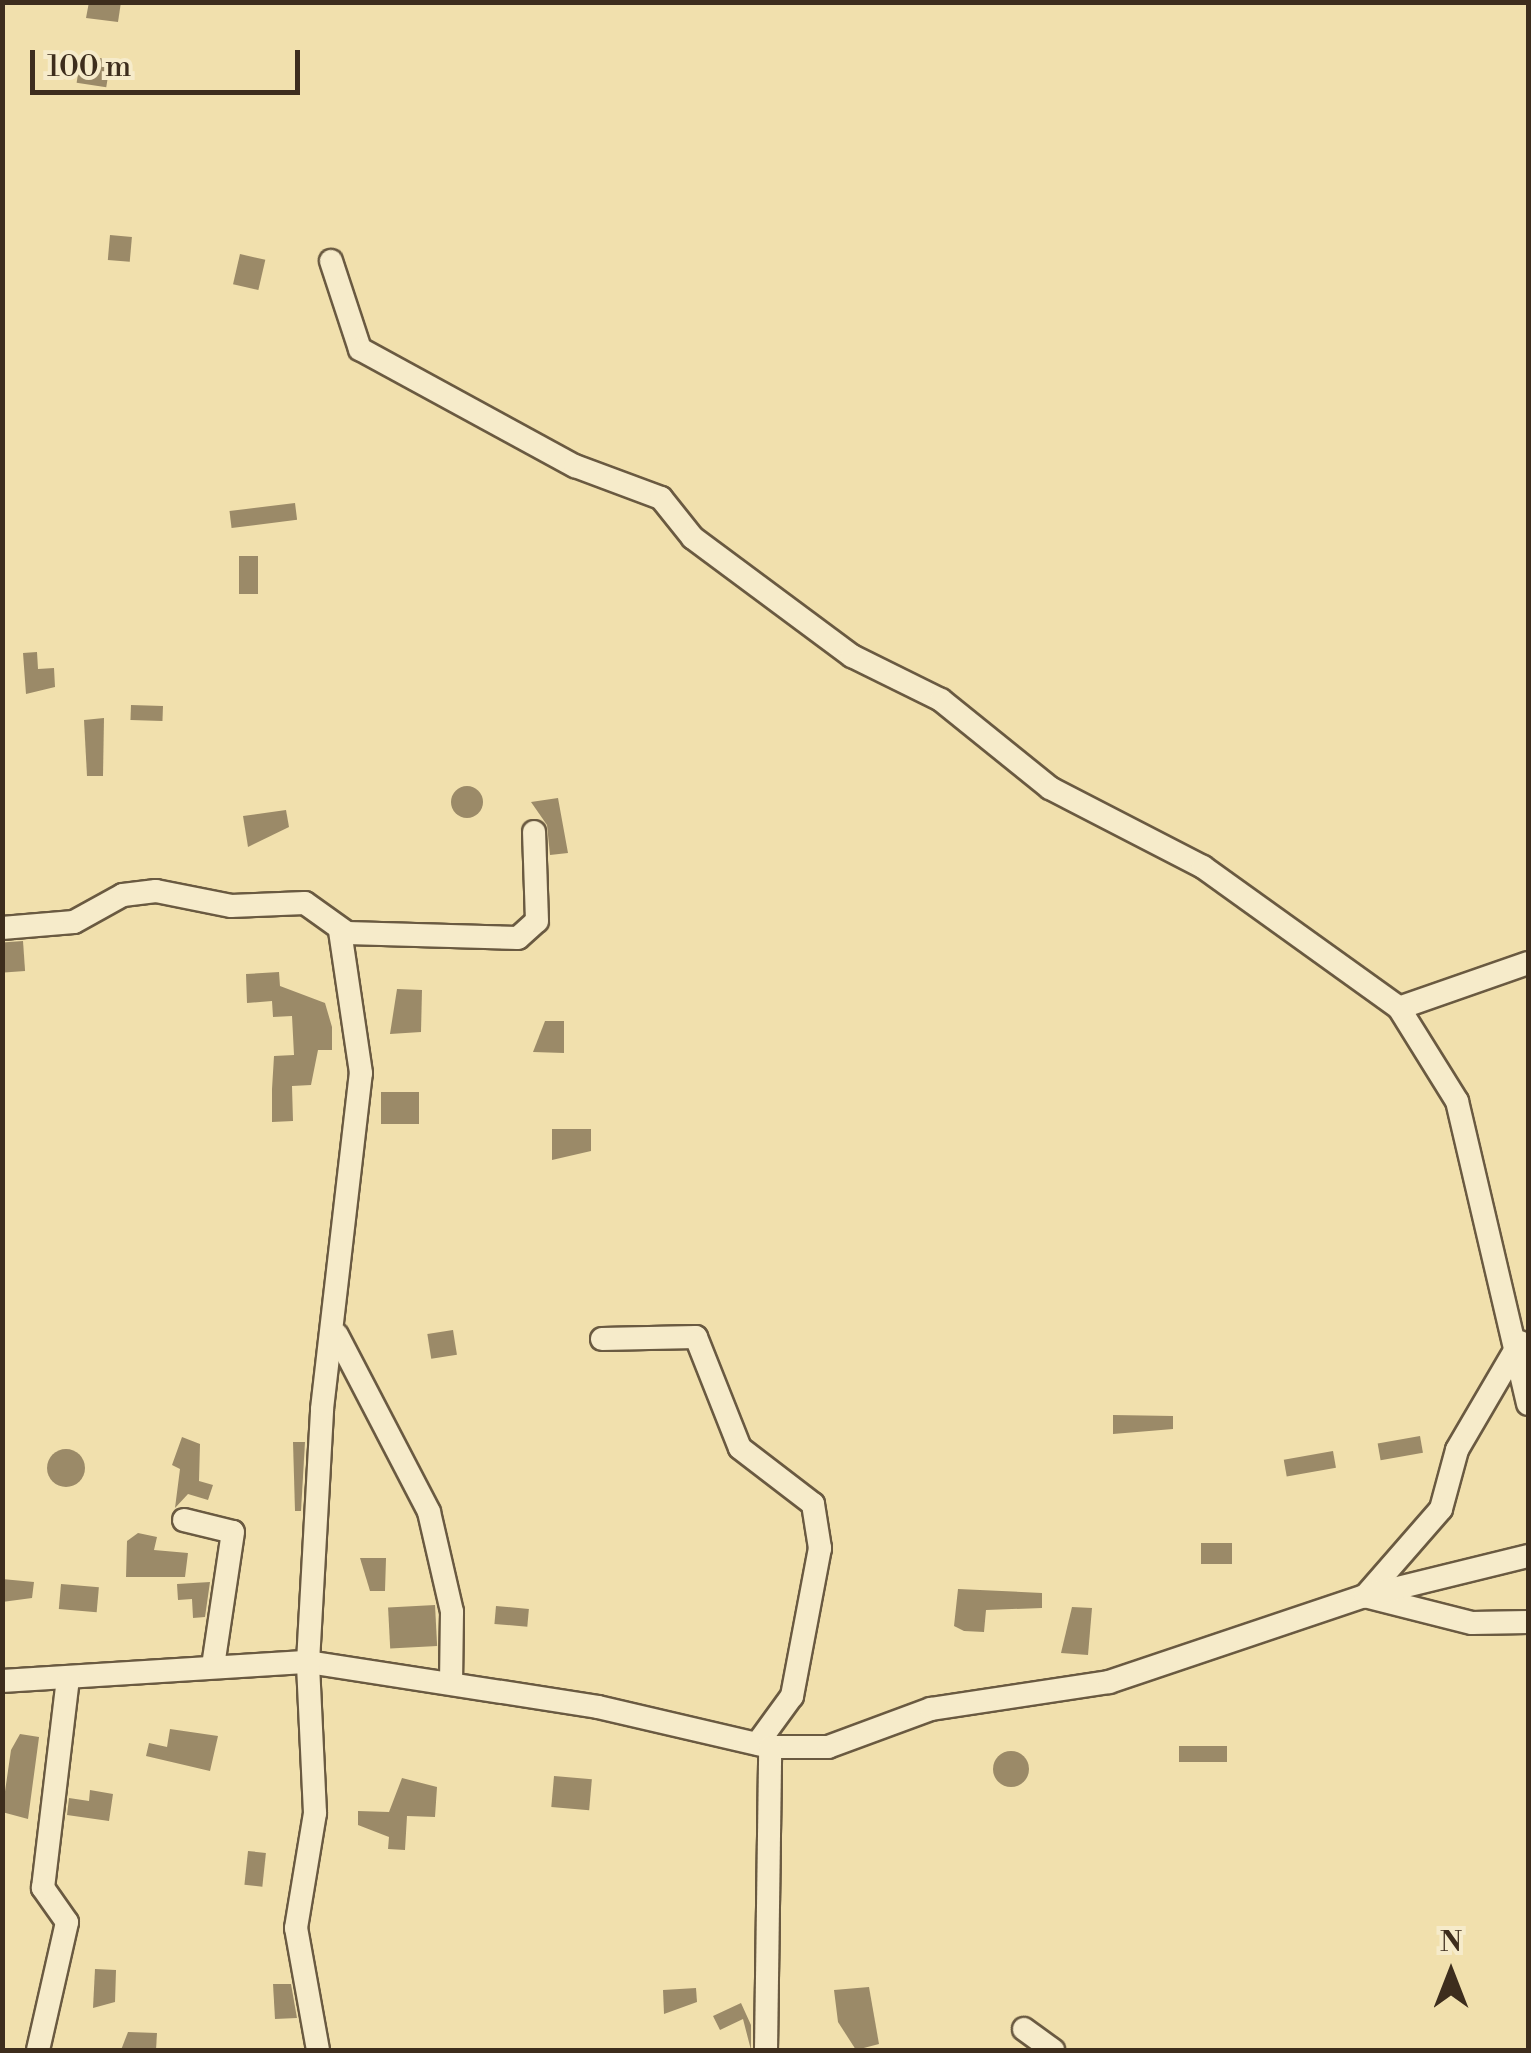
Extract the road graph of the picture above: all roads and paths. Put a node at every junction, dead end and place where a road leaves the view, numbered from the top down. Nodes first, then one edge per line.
1 (332, 261) dead end
2 (534, 832) dead end
3 (2, 928) edge
4 (340, 931) junction
5 (1528, 963) edge
6 (1399, 1008) junction
7 (336, 1334) junction
8 (1523, 1336) edge
9 (602, 1339) dead end
10 (1528, 1404) edge
11 (184, 1520) dead end
12 (1528, 1556) edge
13 (1366, 1596) junction
14 (1528, 1622) edge
15 (308, 1662) junction
16 (213, 1666) junction
17 (68, 1677) junction
18 (2, 1681) edge
19 (451, 1682) junction
20 (764, 1745) junction
21 (1024, 2030) dead end
22 (38, 2050) edge
23 (318, 2050) edge
24 (766, 2050) edge
25 (1053, 2050) edge

1 - 6 street
2 - 4 street
3 - 4 street
4 - 7 street
5 - 6 street
6 - 8 street
7 - 15 street
7 - 19 street
8 - 10 street
8 - 13 street
9 - 20 street
11 - 16 street
12 - 13 street
13 - 14 street
13 - 20 street
15 - 16 street
15 - 19 street
15 - 23 street
16 - 17 street
17 - 18 street
17 - 22 street
19 - 20 street
20 - 24 street
21 - 25 street

